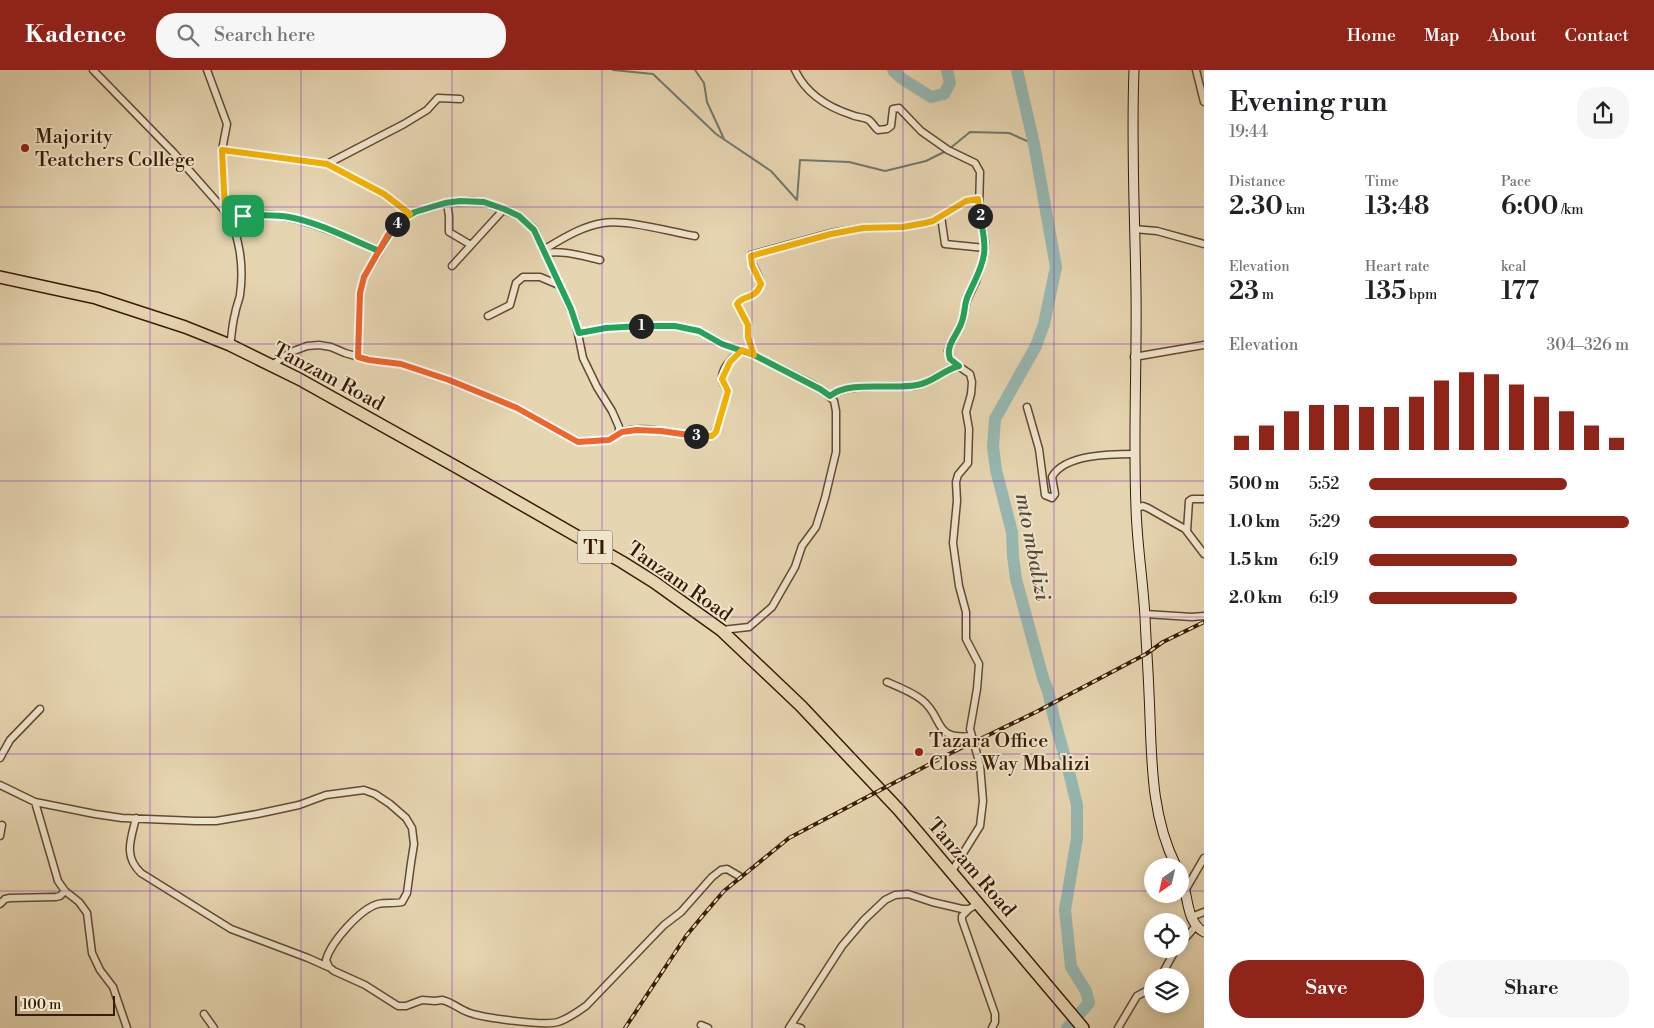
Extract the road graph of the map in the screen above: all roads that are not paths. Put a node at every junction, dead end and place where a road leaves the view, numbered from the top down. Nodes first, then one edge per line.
1 (93, 70) edge
2 (207, 70) edge
3 (795, 70) edge
4 (1134, 70) edge
5 (1196, 70) edge
6 (460, 99) dead end
7 (1204, 102) edge
8 (222, 150) junction
9 (327, 164) junction
10 (978, 199) junction
11 (446, 203) junction
12 (504, 209) junction
13 (225, 210) junction
14 (410, 214) junction
15 (941, 216) junction
16 (231, 220) junction
17 (1134, 229) junction
18 (695, 236) dead end
19 (1204, 244) edge
20 (471, 245) junction
21 (985, 248) junction
22 (379, 251) junction
23 (544, 252) junction
24 (600, 260) dead end
25 (452, 266) dead end
26 (0, 277) edge
27 (560, 286) junction
28 (488, 316) dead end
29 (579, 333) junction
30 (230, 345) junction
31 (1204, 345) edge
32 (742, 350) junction
33 (754, 355) junction
34 (358, 357) junction
35 (1134, 357) junction
36 (272, 365) junction
37 (959, 366) junction
38 (830, 396) junction
39 (1027, 407) dead end
40 (618, 434) junction
41 (1134, 454) junction
42 (1204, 499) edge
43 (1136, 508) junction
44 (1187, 531) junction
45 (1204, 554) edge
46 (1145, 614) junction
47 (1204, 616) edge
48 (721, 630) junction
49 (887, 682) dead end
50 (40, 709) dead end
51 (971, 736) junction
52 (0, 758) edge
53 (0, 785) edge
54 (35, 802) junction
55 (136, 818) junction
56 (2, 825) dead end
57 (0, 836) edge
58 (1173, 858) edge
59 (1204, 858) edge
60 (952, 871) junction
61 (739, 876) dead end
62 (1189, 884) edge
63 (65, 891) junction
64 (1188, 903) edge
65 (0, 904) edge
66 (974, 906) junction
67 (1204, 912) edge
68 (1191, 917) junction
69 (1202, 932) edge
70 (1189, 939) edge
71 (329, 967) junction
72 (1144, 992) edge
73 (204, 1014) dead end
74 (790, 1026) edge
75 (1082, 1027) edge
76 (127, 1028) edge
77 (214, 1028) edge
78 (801, 1028) edge
79 (992, 1028) edge
80 (1118, 1028) edge

1 - 13 street
2 - 8 street
3 - 10 street
4 - 17 main road
5 - 7 street
6 - 9 street
8 - 9 street
8 - 13 street
9 - 14 street
10 - 15 street
10 - 21 street
11 - 12 street
11 - 14 street
11 - 20 street
12 - 20 street
12 - 23 street
13 - 16 street
14 - 22 street
15 - 21 street
15 - 33 street
16 - 22 street
16 - 30 street
17 - 19 street
17 - 35 main road
18 - 23 street
20 - 25 street
21 - 37 street
22 - 34 street
23 - 24 street
23 - 27 street
26 - 30 highway, Tanzam Road / T1
27 - 28 street
27 - 29 street
29 - 32 street
29 - 40 street
30 - 36 highway, Tanzam Road / T1
31 - 35 street
32 - 33 street
32 - 40 street
33 - 38 street
34 - 36 street
34 - 40 street
35 - 41 main road
36 - 48 highway, Tanzam Road / T1
37 - 38 street
37 - 51 street
38 - 48 street
39 - 41 street
41 - 43 main road
42 - 44 street
43 - 44 street
43 - 46 main road
44 - 45 street
46 - 47 street
46 - 58 main road
48 - 60 highway, Tanzam Road / T1
49 - 51 street
50 - 52 street
51 - 60 street
53 - 54 street
54 - 55 street
54 - 63 street
55 - 71 street
55 - 71 street
56 - 57 street
59 - 62 street
60 - 66 highway, Tanzam Road / T1
61 - 71 street
63 - 65 street
63 - 76 street
64 - 68 main road
66 - 74 street
66 - 75 highway, Tanzam Road / T1
66 - 79 street
67 - 68 street
68 - 69 main road
69 - 70 street
72 - 80 street
73 - 77 street
74 - 78 street

